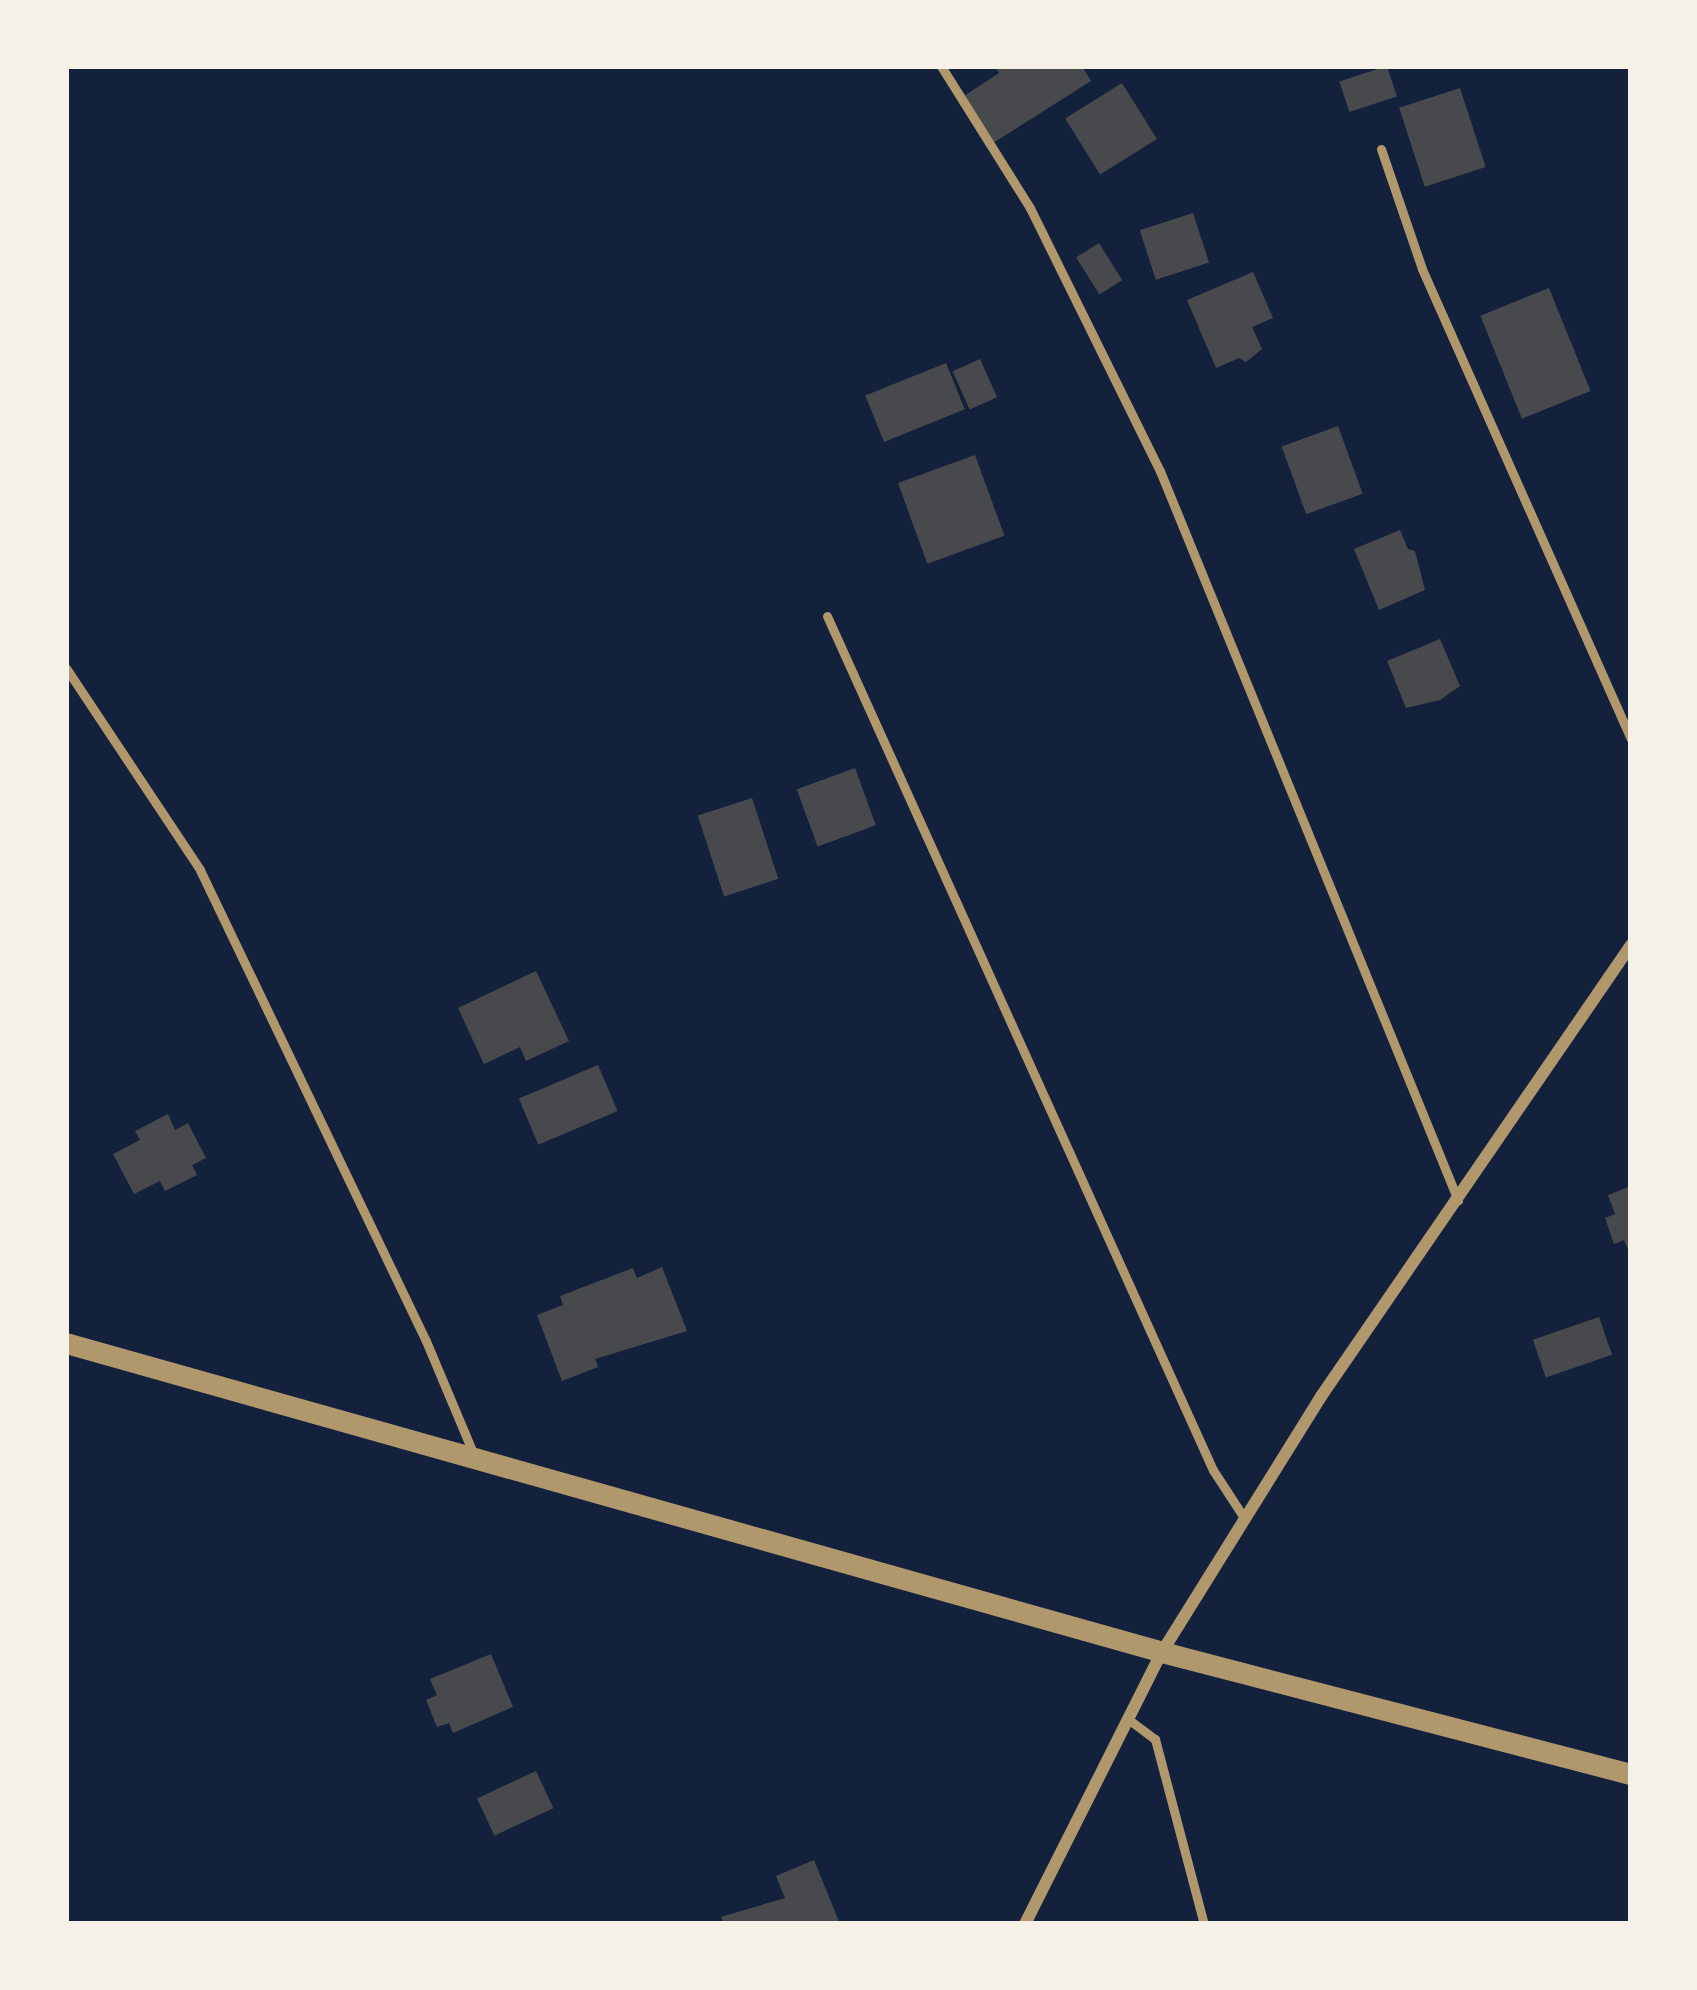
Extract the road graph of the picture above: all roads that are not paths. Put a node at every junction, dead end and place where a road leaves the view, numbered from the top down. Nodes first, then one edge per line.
1 (941, 66) edge
2 (1382, 148) dead end
3 (827, 616) dead end
4 (66, 668) edge
5 (1631, 739) edge
6 (1631, 945) edge
7 (1457, 1200) junction
8 (66, 1343) edge
9 (476, 1460) junction
10 (1245, 1519) junction
11 (1162, 1652) junction
12 (1128, 1720) junction
13 (1631, 1774) edge
14 (1025, 1924) edge
15 (1204, 1924) edge

1 - 7 lane
2 - 5 lane
3 - 10 lane
4 - 9 lane
6 - 7 street
7 - 10 street
8 - 9 street
9 - 11 street
10 - 11 street
11 - 12 street
11 - 13 street
12 - 14 street
12 - 15 lane

